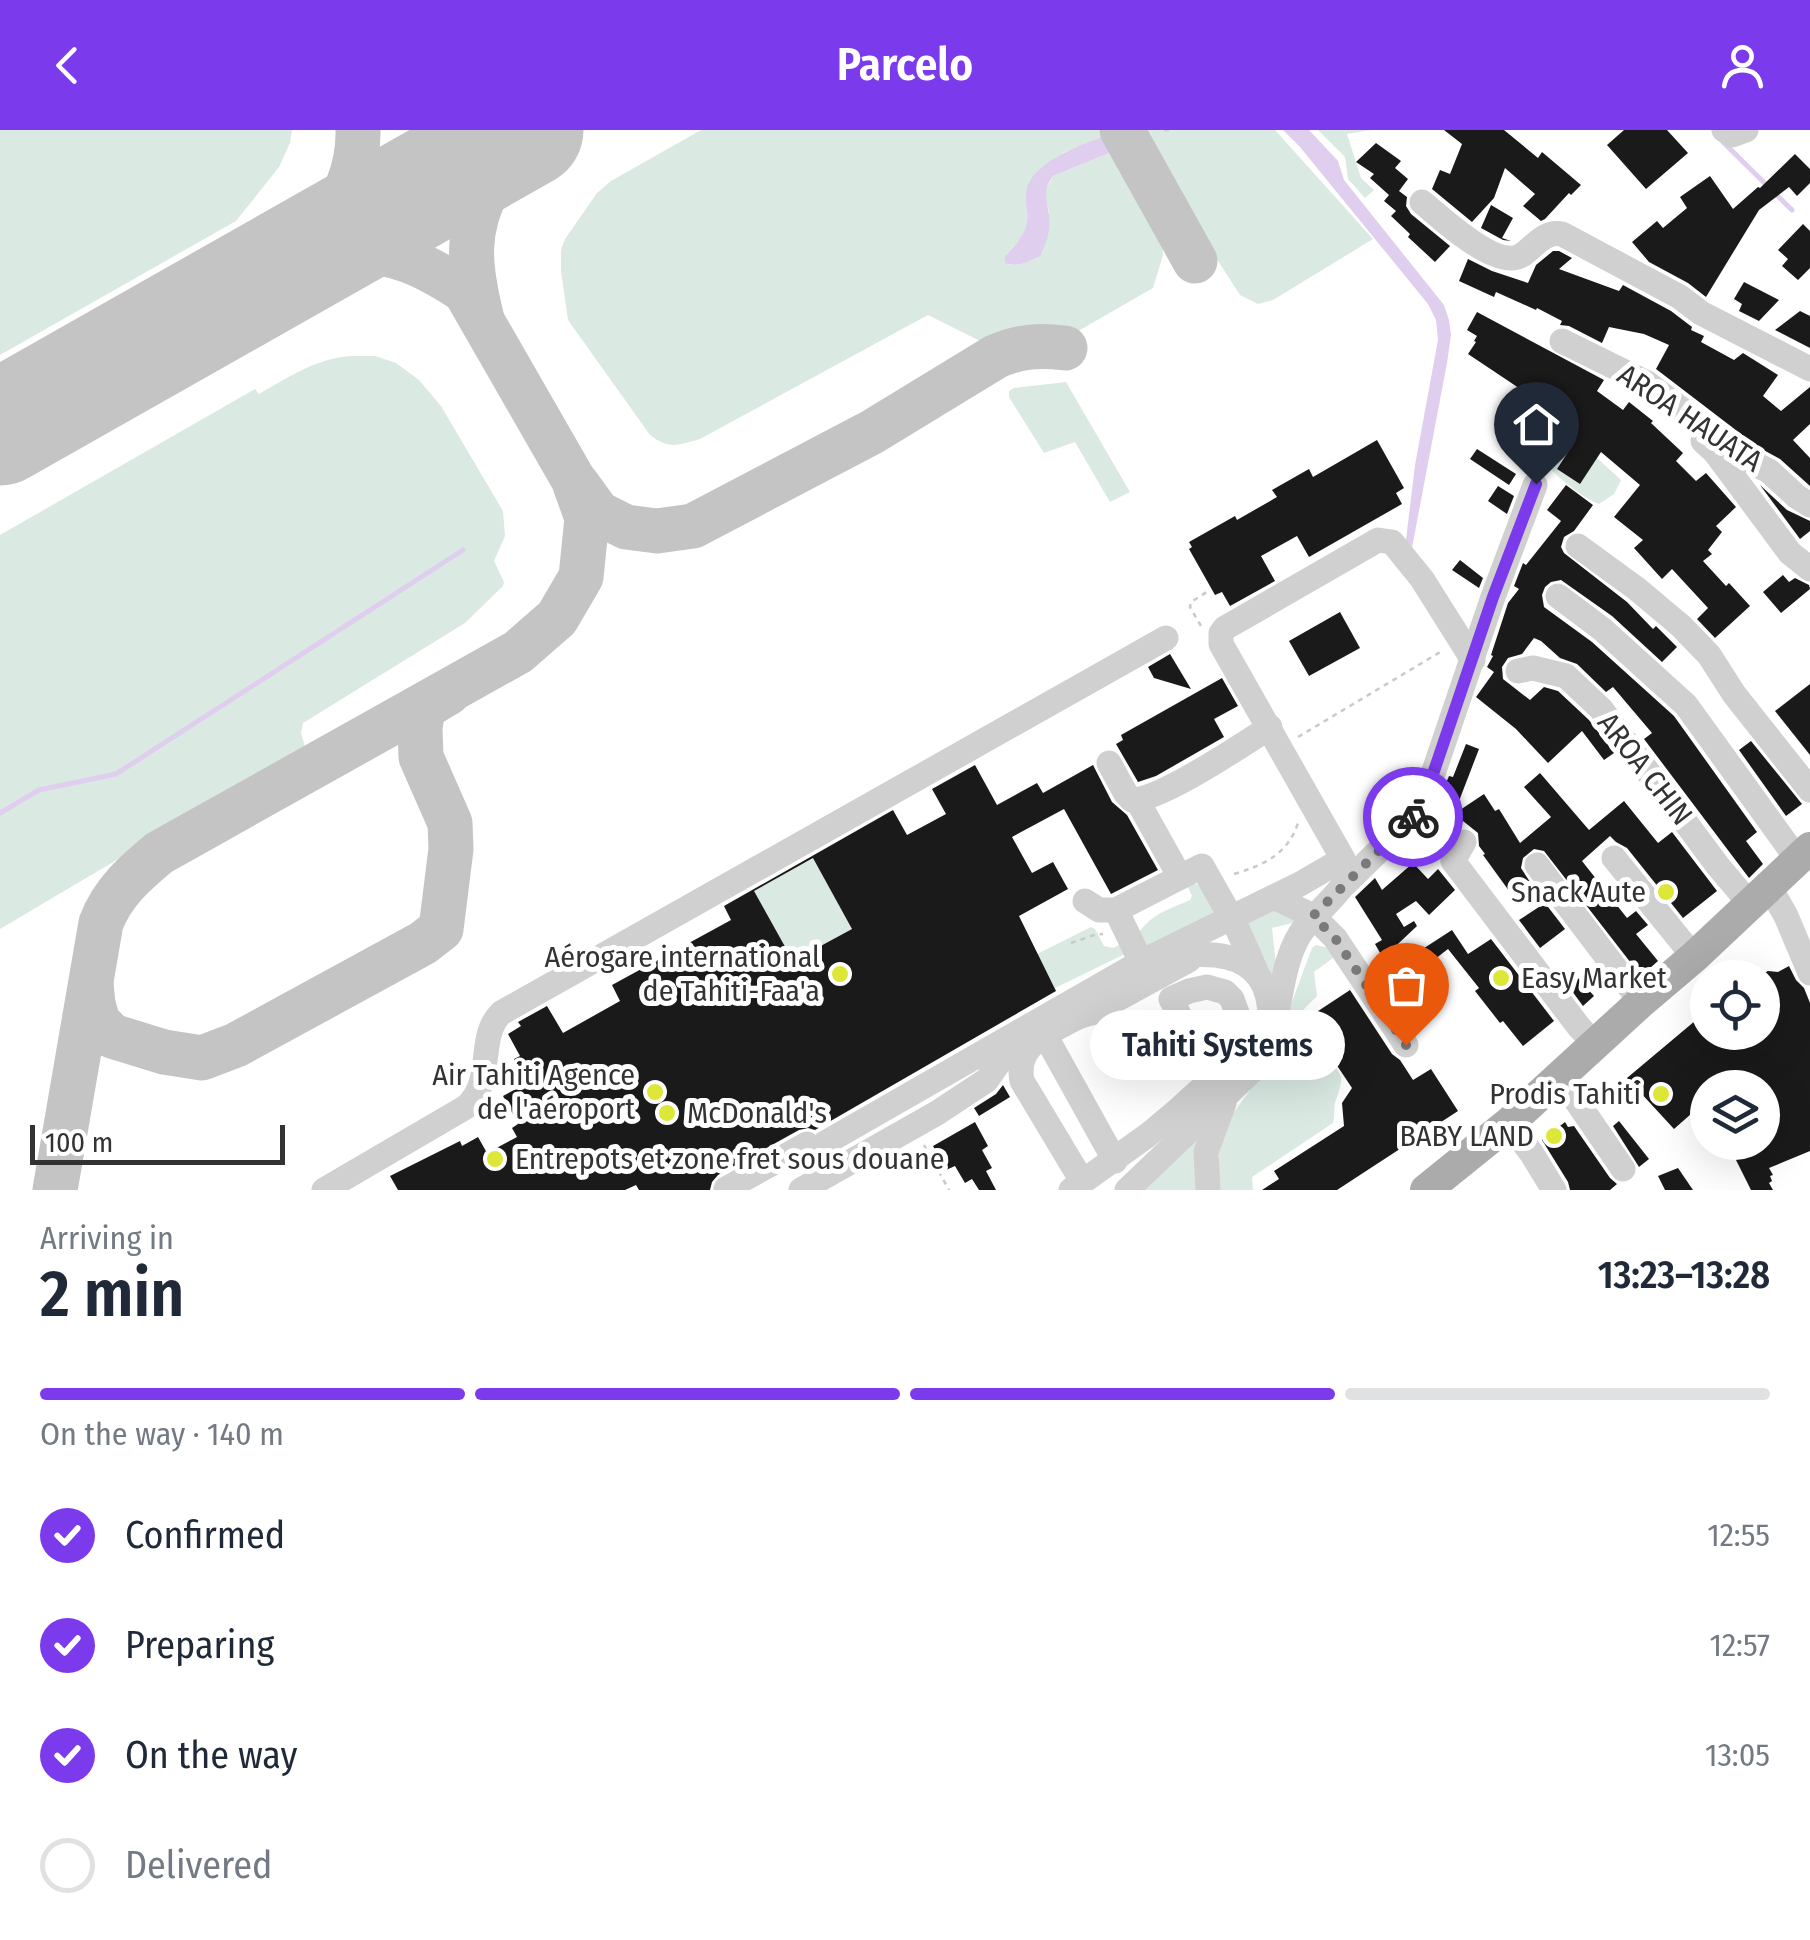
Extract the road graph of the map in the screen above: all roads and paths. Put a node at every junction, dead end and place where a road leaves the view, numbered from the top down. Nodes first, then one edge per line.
1 (1724, 130) edge
2 (1746, 130) edge
3 (1422, 202) dead end
4 (1562, 341) dead end
5 (1810, 368) edge
6 (1630, 389) dead end
7 (1536, 484) dead end
8 (1810, 505) edge
9 (1578, 546) dead end
10 (1810, 570) edge
11 (1210, 590) dead end
12 (1558, 596) dead end
13 (1200, 624) dead end
14 (1166, 638) dead end
15 (1467, 650) junction
16 (1518, 671) dead end
17 (1275, 737) junction
18 (1109, 763) dead end
19 (1810, 790) edge
20 (1137, 800) junction
21 (1310, 814) junction
22 (1464, 842) dead end
23 (1804, 854) edge
24 (1343, 858) junction
25 (1614, 858) dead end
26 (1537, 865) dead end
27 (1191, 871) junction
28 (1344, 885) junction
29 (1760, 895) junction
30 (1274, 897) junction
31 (1085, 901) dead end
32 (1225, 908) junction
33 (1313, 916) junction
34 (1120, 919) junction
35 (1071, 943) dead end
36 (1192, 953) junction
37 (1694, 957) junction
38 (1135, 965) junction
39 (1810, 973) edge
40 (1259, 978) junction
41 (1641, 1002) junction
42 (1018, 1032) junction
43 (1045, 1035) junction
44 (1595, 1044) junction
45 (1406, 1045) dead end
46 (1267, 1049) junction
47 (999, 1052) junction
48 (1560, 1077) junction
49 (1220, 1086) junction
50 (1509, 1124) junction
51 (817, 1146) junction
52 (1115, 1160) junction
53 (1623, 1169) dead end
54 (1076, 1186) edge
55 (726, 1189) edge
56 (324, 1190) edge
57 (741, 1190) edge
58 (754, 1190) edge
59 (800, 1190) edge
60 (1127, 1190) edge
61 (1208, 1190) edge
62 (1426, 1190) edge
63 (1554, 1190) edge

1 - 2 street
3 - 5 street
4 - 8 street, AROA HAUATA
6 - 10 street
7 - 15 street
9 - 19 street
11 - 13 path
12 - 23 street
14 - 56 street
15 - 17 path
15 - 17 street
15 - 28 street
16 - 29 street, AROA CHIN
17 - 20 street
17 - 21 street
18 - 20 street
20 - 27 street
21 - 24 street
21 - 30 street
21 - 32 path
22 - 44 street
23 - 29 main road
24 - 28 street
24 - 30 street
25 - 37 street
26 - 41 street
27 - 32 street
27 - 34 street
28 - 33 street
29 - 37 main road
29 - 39 street, AROA CHIN
30 - 32 street
30 - 33 street
31 - 34 street
32 - 38 street
32 - 40 street
33 - 45 street
33 - 46 street
34 - 35 path
34 - 38 street
36 - 38 street
36 - 40 street
36 - 43 street
37 - 41 main road
38 - 42 street
38 - 51 street
40 - 46 street
41 - 44 main road
42 - 47 street
42 - 51 street
43 - 52 street
43 - 54 street
44 - 48 main road
46 - 49 street
47 - 51 street
47 - 59 street
48 - 50 main road
48 - 53 street
49 - 52 street
49 - 60 street
49 - 61 street
50 - 62 main road
50 - 63 street
51 - 55 street
51 - 57 street
51 - 58 street
52 - 54 street

